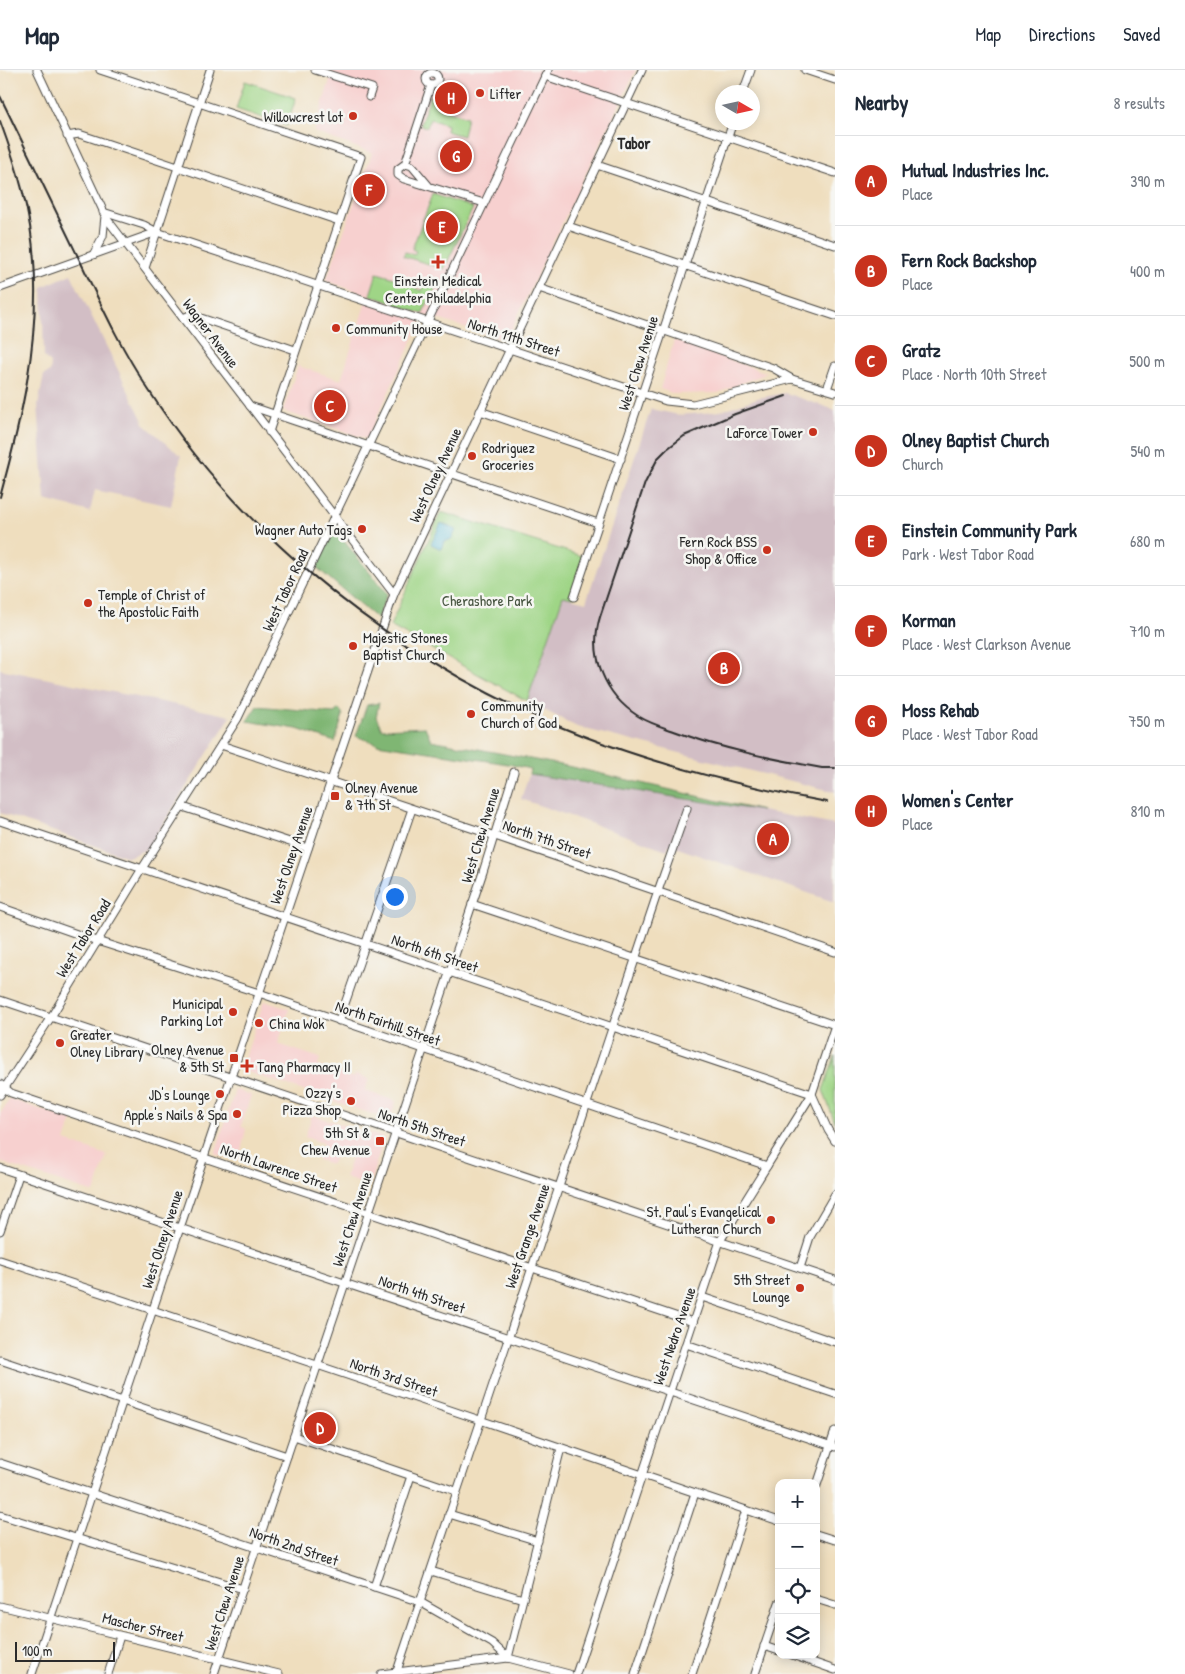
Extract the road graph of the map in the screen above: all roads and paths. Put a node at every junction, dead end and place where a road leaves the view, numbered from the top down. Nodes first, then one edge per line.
1 (36, 70) edge
2 (100, 70) edge
3 (210, 70) edge
4 (315, 70) edge
5 (642, 70) edge
6 (751, 70) edge
7 (805, 70) edge
8 (546, 73) edge
9 (835, 80) edge
10 (431, 84) dead end
11 (746, 85) edge
12 (370, 97) dead end
13 (199, 103) junction
14 (626, 103) junction
15 (730, 130) edge
16 (67, 136) junction
17 (727, 138) junction
18 (405, 164) junction
19 (597, 165) junction
20 (178, 167) junction
21 (835, 174) edge
22 (428, 185) junction
23 (706, 201) junction
24 (484, 203) junction
25 (104, 214) junction
26 (339, 221) junction
27 (568, 226) junction
28 (157, 232) junction
29 (125, 243) junction
30 (835, 245) edge
31 (93, 254) junction
32 (685, 266) junction
33 (145, 268) junction
34 (317, 286) junction
35 (0, 288) edge
36 (539, 288) junction
37 (835, 316) edge
38 (183, 318) junction
39 (427, 322) junction
40 (663, 329) junction
41 (295, 350) junction
42 (510, 350) junction
43 (835, 366) edge
44 (792, 379) junction
45 (827, 390) junction
46 (835, 392) edge
47 (643, 394) junction
48 (250, 406) junction
49 (480, 411) junction
50 (274, 414) junction
51 (269, 432) junction
52 (369, 446) junction
53 (621, 459) junction
54 (451, 472) junction
55 (335, 518) junction
56 (598, 523) junction
57 (394, 594) junction
58 (574, 597) dead end
59 (221, 745) junction
60 (514, 772) dead end
61 (331, 781) junction
62 (183, 807) junction
63 (687, 808) dead end
64 (412, 809) junction
65 (0, 821) edge
66 (495, 836) junction
67 (308, 848) junction
68 (143, 867) junction
69 (658, 891) junction
70 (472, 904) junction
71 (0, 907) edge
72 (285, 916) junction
73 (97, 941) junction
74 (365, 944) junction
75 (835, 952) edge
76 (635, 959) junction
77 (449, 972) junction
78 (259, 993) junction
79 (0, 1000) edge
80 (51, 1016) junction
81 (339, 1021) junction
82 (835, 1025) edge
83 (613, 1028) junction
84 (423, 1050) junction
85 (232, 1076) junction
86 (2, 1086) edge
87 (812, 1094) junction
88 (0, 1095) edge
89 (586, 1104) junction
90 (395, 1133) junction
91 (835, 1141) edge
92 (204, 1158) junction
93 (767, 1166) junction
94 (0, 1168) edge
95 (19, 1175) junction
96 (558, 1187) junction
97 (835, 1194) edge
98 (368, 1213) junction
99 (180, 1228) junction
100 (0, 1231) edge
101 (720, 1241) junction
102 (0, 1260) edge
103 (532, 1268) junction
104 (800, 1268) junction
105 (835, 1280) edge
106 (345, 1283) junction
107 (702, 1297) junction
108 (154, 1310) junction
109 (693, 1322) junction
110 (507, 1338) junction
111 (835, 1342) edge
112 (686, 1344) junction
113 (0, 1360) edge
114 (318, 1364) junction
115 (670, 1393) junction
116 (835, 1394) edge
117 (123, 1401) junction
118 (480, 1421) junction
119 (835, 1431) edge
120 (294, 1436) junction
121 (832, 1447) edge
122 (561, 1448) junction
123 (287, 1456) junction
124 (0, 1463) edge
125 (642, 1475) junction
126 (411, 1476) junction
127 (820, 1479) edge
128 (456, 1491) junction
129 (695, 1493) junction
130 (92, 1494) junction
131 (746, 1510) junction
132 (449, 1514) junction
133 (0, 1515) edge
134 (775, 1520) edge
135 (820, 1535) edge
136 (77, 1538) junction
137 (835, 1540) edge
138 (538, 1541) junction
139 (256, 1548) junction
140 (431, 1571) junction
141 (374, 1587) junction
142 (243, 1588) junction
143 (523, 1599) junction
144 (820, 1600) edge
145 (420, 1602) junction
146 (835, 1605) edge
147 (0, 1606) edge
148 (775, 1614) edge
149 (51, 1619) junction
150 (120, 1636) junction
151 (764, 1646) junction
152 (775, 1650) edge
153 (508, 1658) junction
154 (803, 1659) edge
155 (219, 1660) junction
156 (835, 1670) edge
157 (396, 1673) edge
158 (32, 1674) edge
159 (108, 1674) edge
160 (214, 1674) edge
161 (279, 1674) edge
162 (381, 1674) edge
163 (569, 1674) edge
164 (576, 1674) edge
165 (635, 1674) edge
166 (692, 1674) edge
167 (755, 1674) edge

1 - 16 street, Wagner Avenue
2 - 13 street
3 - 13 street
4 - 12 street
5 - 14 street, West Olney Avenue
6 - 11 street
7 - 9 street
8 - 14 street
8 - 24 street, West Tabor Road
10 - 18 street
13 - 20 street
13 - 26 street
14 - 17 street
14 - 19 street, West Olney Avenue
15 - 17 street, West Chew Avenue
16 - 20 street
16 - 25 street, Wagner Avenue
17 - 21 street
17 - 23 street, West Chew Avenue
18 - 22 street
18 - 22 street
19 - 23 street
19 - 27 street, West Olney Avenue
20 - 26 street
20 - 28 street
22 - 24 street
23 - 30 street
23 - 32 street, West Chew Avenue
24 - 39 street, West Tabor Road
25 - 28 street, North 11th Street
25 - 29 street, Wagner Avenue
25 - 31 street
26 - 34 street
27 - 32 street
27 - 36 street, West Olney Avenue
28 - 29 street
28 - 33 street
28 - 34 street, North 11th Street
29 - 31 street
29 - 33 street, Wagner Avenue
31 - 35 street
32 - 37 street
32 - 40 street, West Chew Avenue
33 - 38 street, Wagner Avenue
34 - 39 street, North 11th Street
34 - 41 street
36 - 40 street
36 - 42 street, West Olney Avenue
38 - 41 street
38 - 48 street, Wagner Avenue
39 - 42 street, North 11th Street
39 - 52 street, West Tabor Road
40 - 44 street
40 - 47 street, West Chew Avenue
41 - 50 street
42 - 47 street, North 11th Street
42 - 49 street, West Olney Avenue
43 - 45 street
44 - 45 street
44 - 47 street, North 11th Street
45 - 46 street
47 - 53 street, West Chew Avenue
48 - 50 street
48 - 51 street, Wagner Avenue
49 - 53 street
49 - 54 street, West Olney Avenue
50 - 51 street
50 - 52 street
51 - 55 street, Wagner Avenue
52 - 54 street
52 - 55 street, West Tabor Road
53 - 56 street, West Chew Avenue
54 - 56 street
54 - 57 street, West Olney Avenue
55 - 57 street, Wagner Avenue
55 - 59 street, West Tabor Road
56 - 58 street, West Chew Avenue
57 - 61 street, West Olney Avenue
59 - 61 street, North 7th Street
59 - 62 street, West Tabor Road
60 - 66 street, West Chew Avenue
61 - 64 street, North 7th Street
61 - 67 street, West Olney Avenue
62 - 67 street
62 - 68 street, West Tabor Road
63 - 69 street, West Grange Avenue
64 - 66 street, North 7th Street
64 - 74 street
65 - 68 street, North 6th Street
66 - 69 street, North 7th Street
66 - 70 street, West Chew Avenue
67 - 72 street, West Olney Avenue
68 - 72 street, North 6th Street
68 - 73 street, West Tabor Road
69 - 75 street, North 7th Street
69 - 76 street, West Grange Avenue
70 - 76 street
70 - 77 street, West Chew Avenue
71 - 73 street, North Fairhill Street
72 - 74 street, North 6th Street
72 - 78 street, West Olney Avenue
73 - 78 street, North Fairhill Street
73 - 80 street, West Tabor Road
74 - 77 street, North 6th Street
74 - 81 street
76 - 82 street
76 - 83 street, West Grange Avenue
77 - 83 street, North 6th Street
77 - 84 street, West Chew Avenue
78 - 81 street, North Fairhill Street
78 - 85 street, West Olney Avenue
79 - 80 street, North 5th Street
80 - 85 street, North 5th Street
80 - 86 street, West Tabor Road
81 - 84 street, North Fairhill Street
82 - 87 street, West Nedro Avenue
83 - 87 street, North 6th Street
83 - 89 street, West Grange Avenue
84 - 89 street, North Fairhill Street
84 - 90 street, West Chew Avenue
85 - 90 street, North 5th Street
85 - 92 street, West Olney Avenue
86 - 88 street, West Tabor Road
86 - 92 street, North Lawrence Street
87 - 91 street
87 - 93 street, West Nedro Avenue
89 - 93 street, North Fairhill Street
89 - 96 street, West Grange Avenue
90 - 96 street, North 5th Street
90 - 98 street, West Chew Avenue
92 - 98 street, North Lawrence Street
92 - 99 street, West Olney Avenue
93 - 101 street, West Nedro Avenue
94 - 95 street, North 4th Street
95 - 99 street, North 4th Street
95 - 100 street
96 - 101 street, North 5th Street
96 - 103 street, West Grange Avenue
97 - 104 street
98 - 103 street, North Lawrence Street
98 - 106 street, West Chew Avenue
99 - 106 street, North 4th Street
99 - 108 street, West Olney Avenue
101 - 104 street, North 5th Street
101 - 107 street, West Nedro Avenue
102 - 108 street, North 3rd Street
103 - 109 street, North Lawrence Street
103 - 110 street, West Grange Avenue
104 - 105 street, North 5th Street
106 - 110 street, North 4th Street
106 - 114 street, West Chew Avenue
107 - 109 street, West Nedro Avenue
107 - 111 street
108 - 114 street, North 3rd Street
108 - 117 street, West Olney Avenue
109 - 112 street, West Nedro Avenue
110 - 115 street, North 4th Street
110 - 118 street, West Grange Avenue
112 - 115 street, West Nedro Avenue
112 - 116 street
113 - 117 street
114 - 118 street, North 3rd Street
114 - 120 street, West Chew Avenue
115 - 121 street, North 4th Street
115 - 125 street, West Nedro Avenue
117 - 123 street
117 - 130 street, West Olney Avenue
118 - 122 street, North 3rd Street
118 - 128 street, West Grange Avenue
119 - 121 street
120 - 123 street, West Chew Avenue
120 - 126 street
121 - 127 street
122 - 125 street, North 3rd Street
122 - 138 street
123 - 139 street, West Chew Avenue
124 - 130 street, North 2nd Street
125 - 129 street, North 3rd Street
125 - 164 street, West Nedro Avenue
126 - 128 street
126 - 141 street
128 - 132 street, West Grange Avenue
129 - 131 street, North 3rd Street
129 - 165 street
130 - 136 street, West Olney Avenue
130 - 139 street, North 2nd Street
131 - 134 street, North 3rd Street
131 - 166 street
132 - 138 street
132 - 140 street, West Grange Avenue
133 - 136 street
135 - 137 street
136 - 142 street
136 - 149 street, West Olney Avenue
138 - 143 street
139 - 141 street, North 2nd Street
139 - 142 street, West Chew Avenue
140 - 143 street
140 - 145 street, West Grange Avenue
141 - 145 street, North 2nd Street
142 - 155 street, West Chew Avenue
143 - 153 street
144 - 146 street
145 - 153 street, North 2nd Street
145 - 157 street, West Grange Avenue
147 - 149 street, Mascher Street
148 - 151 street
149 - 150 street, Mascher Street
149 - 158 street, West Olney Avenue
150 - 155 street, Mascher Street
150 - 159 street
151 - 152 street
151 - 167 street
153 - 157 street
153 - 163 street, North 2nd Street
154 - 156 street
155 - 160 street, West Chew Avenue
155 - 161 street, Mascher Street
157 - 162 street

